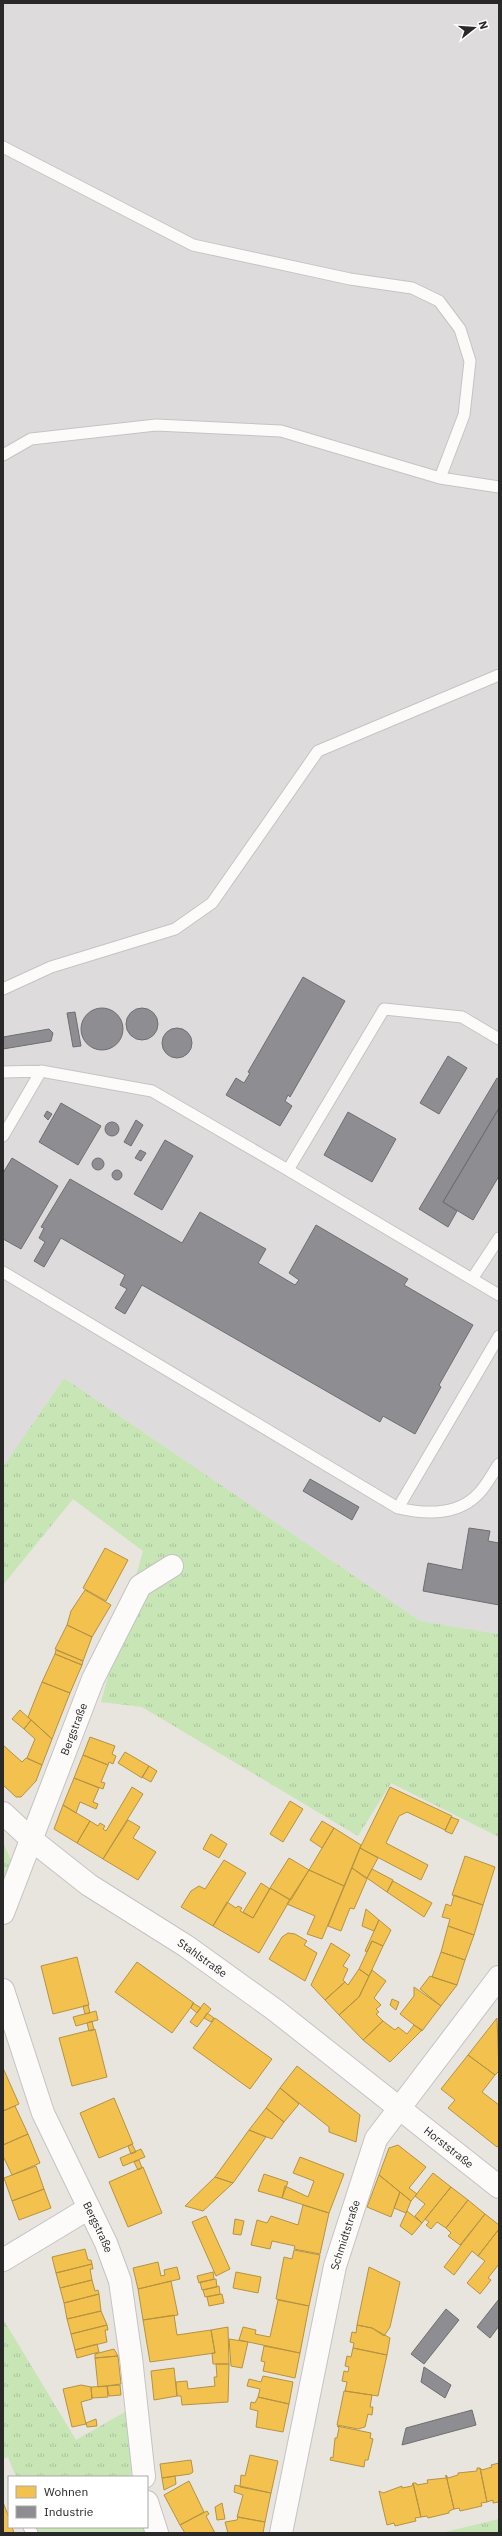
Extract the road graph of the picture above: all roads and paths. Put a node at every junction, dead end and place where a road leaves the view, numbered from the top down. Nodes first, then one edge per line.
1 (3, 147) edge
2 (3, 455) edge
3 (440, 478) junction
4 (499, 487) edge
5 (499, 675) edge
6 (3, 989) edge
7 (499, 1039) edge
8 (42, 1071) junction
9 (3, 1072) edge
10 (3, 1136) edge
11 (288, 1170) junction
12 (499, 1238) edge
13 (3, 1272) edge
14 (472, 1279) junction
15 (499, 1295) edge
16 (499, 1336) edge
17 (499, 1464) edge
18 (398, 1508) junction
19 (172, 1566) dead end
20 (3, 1813) edge
21 (32, 1840) junction
22 (3, 1912) edge
23 (495, 1989) edge
24 (3, 1990) edge
25 (399, 2108) junction
26 (499, 2187) edge
27 (89, 2208) junction
28 (3, 2260) edge
29 (144, 2476) edge
30 (148, 2505) edge
31 (157, 2533) edge
32 (281, 2533) edge

1 - 3 lane
2 - 3 lane
3 - 4 lane
5 - 6 lane
7 - 11 lane
8 - 9 lane
8 - 10 lane
8 - 11 lane
11 - 14 lane
12 - 14 lane
13 - 18 lane
14 - 15 lane
16 - 18 lane
17 - 18 lane
19 - 21 street, Bergstraße
20 - 21 street, Stahlstraße
21 - 22 street, Bergstraße
21 - 25 street, Stahlstraße
23 - 25 street, Schmidtstraße
24 - 27 street, Bergstraße
25 - 26 street, Horststraße
25 - 32 street, Schmidtstraße
27 - 28 street
27 - 29 street, Bergstraße
30 - 31 street

